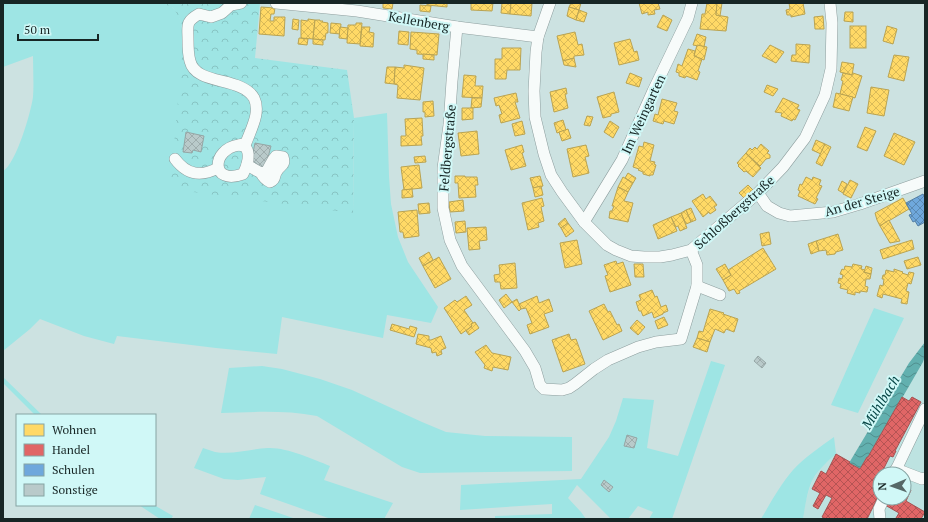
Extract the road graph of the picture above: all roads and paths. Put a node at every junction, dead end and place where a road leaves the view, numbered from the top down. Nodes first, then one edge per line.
1 (241, 3) edge
2 (276, 3) edge
3 (550, 3) edge
4 (692, 3) edge
5 (830, 3) edge
6 (457, 27) junction
7 (538, 37) junction
8 (240, 145) junction
9 (175, 159) dead end
10 (247, 165) junction
11 (218, 168) junction
12 (260, 173) dead end
13 (925, 181) edge
14 (758, 193) junction
15 (584, 222) junction
16 (691, 250) junction
17 (697, 286) junction
18 (720, 295) dead end
19 (924, 414) edge
20 (898, 466) edge
21 (912, 476) edge
22 (925, 478) edge
23 (880, 506) edge
24 (880, 519) edge

1 - 8 street
2 - 6 street, Kellenberg
3 - 7 street, Schloßbergstraße
4 - 15 street, Im Weingarten
5 - 14 street, Schloßbergstraße
6 - 7 street, Kellenberg
6 - 17 street, Feldbergstraße
7 - 15 street, Schloßbergstraße
8 - 10 street
8 - 11 street
9 - 11 street
10 - 11 street
10 - 12 street
13 - 14 street, An der Steige
14 - 16 street, Schloßbergstraße
15 - 16 street, Schloßbergstraße
16 - 17 street
17 - 18 street
19 - 20 street
21 - 22 street
23 - 24 street

